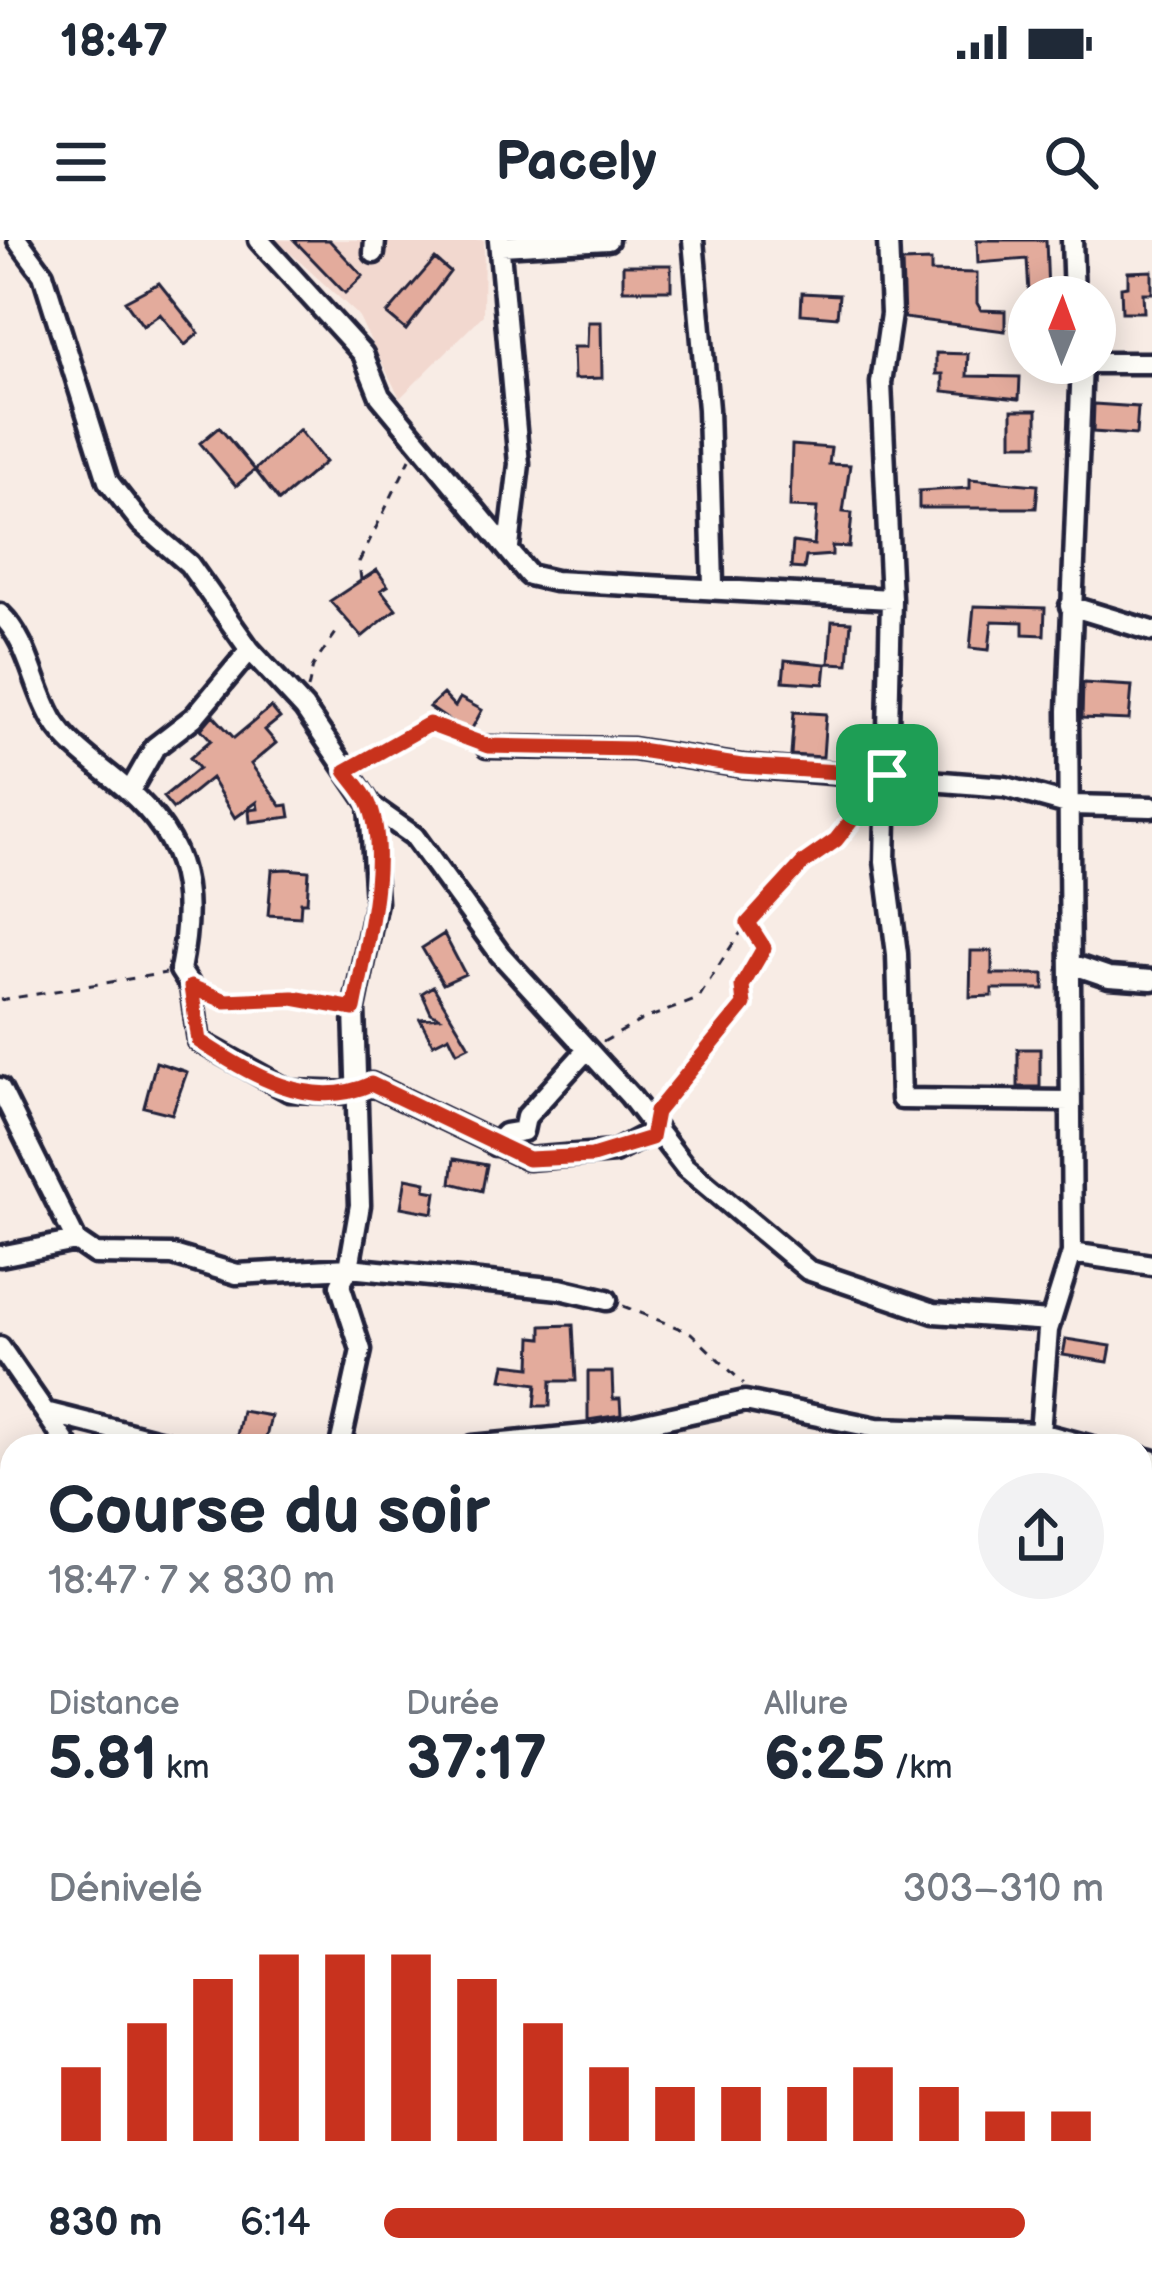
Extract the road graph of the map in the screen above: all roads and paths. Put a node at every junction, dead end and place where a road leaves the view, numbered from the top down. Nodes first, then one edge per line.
1 (18, 240) edge
2 (259, 240) edge
3 (608, 240) edge
4 (693, 240) edge
5 (888, 240) edge
6 (1072, 240) edge
7 (500, 243) edge
8 (1073, 276) edge
9 (1116, 363) edge
10 (1152, 364) edge
11 (1085, 384) edge
12 (412, 434) junction
13 (509, 547) junction
14 (361, 580) dead end
15 (713, 586) junction
16 (891, 599) junction
17 (1070, 605) junction
18 (0, 614) edge
19 (340, 626) dead end
20 (1152, 631) edge
21 (250, 650) junction
22 (304, 708) junction
23 (488, 746) joint
24 (346, 771) junction
25 (887, 775) junction
26 (130, 791) junction
27 (370, 805) junction
28 (1071, 805) junction
29 (1152, 807) edge
30 (748, 923) junction
31 (1071, 964) junction
32 (186, 979) junction
33 (1152, 980) edge
34 (0, 1000) edge
35 (354, 1009) junction
36 (585, 1052) junction
37 (0, 1088) edge
38 (356, 1092) junction
39 (1070, 1101) junction
40 (656, 1130) junction
41 (495, 1145) junction
42 (76, 1241) junction
43 (1072, 1252) junction
44 (0, 1256) edge
45 (1152, 1265) edge
46 (349, 1268) junction
47 (607, 1300) joint
48 (1050, 1321) junction
49 (0, 1347) edge
50 (752, 1388) dead end
51 (45, 1412) junction
52 (877, 1428) junction
53 (1040, 1433) junction
54 (60, 1434) edge
55 (132, 1434) edge
56 (343, 1434) edge
57 (595, 1434) edge
58 (873, 1434) edge
59 (1044, 1434) edge

1 - 21 street
2 - 12 street
3 - 7 street
4 - 15 street
5 - 16 street
6 - 8 street
7 - 13 street
9 - 10 street
11 - 17 street
12 - 13 street
12 - 14 path
13 - 15 street
15 - 16 street
16 - 25 street
17 - 20 street
17 - 28 street
18 - 26 street
19 - 22 path
21 - 22 street
21 - 26 street
22 - 24 street
23 - 24 path
23 - 25 street
24 - 27 street
25 - 28 street
25 - 30 path
25 - 39 street
26 - 32 street
27 - 35 street
27 - 36 street
28 - 29 street
28 - 31 street
30 - 36 path
30 - 40 path
31 - 33 street
31 - 39 street
32 - 34 path
32 - 35 path
32 - 38 street
35 - 38 street
36 - 40 street
36 - 41 street
37 - 42 street
38 - 41 street
38 - 46 street
39 - 43 street
40 - 41 street
40 - 48 street
42 - 44 street
42 - 46 street
43 - 45 street
43 - 48 street
46 - 47 street
46 - 56 street
47 - 50 path
48 - 53 street
49 - 51 street
51 - 54 street
51 - 55 street
52 - 53 street
52 - 57 street
52 - 58 street
53 - 59 street

